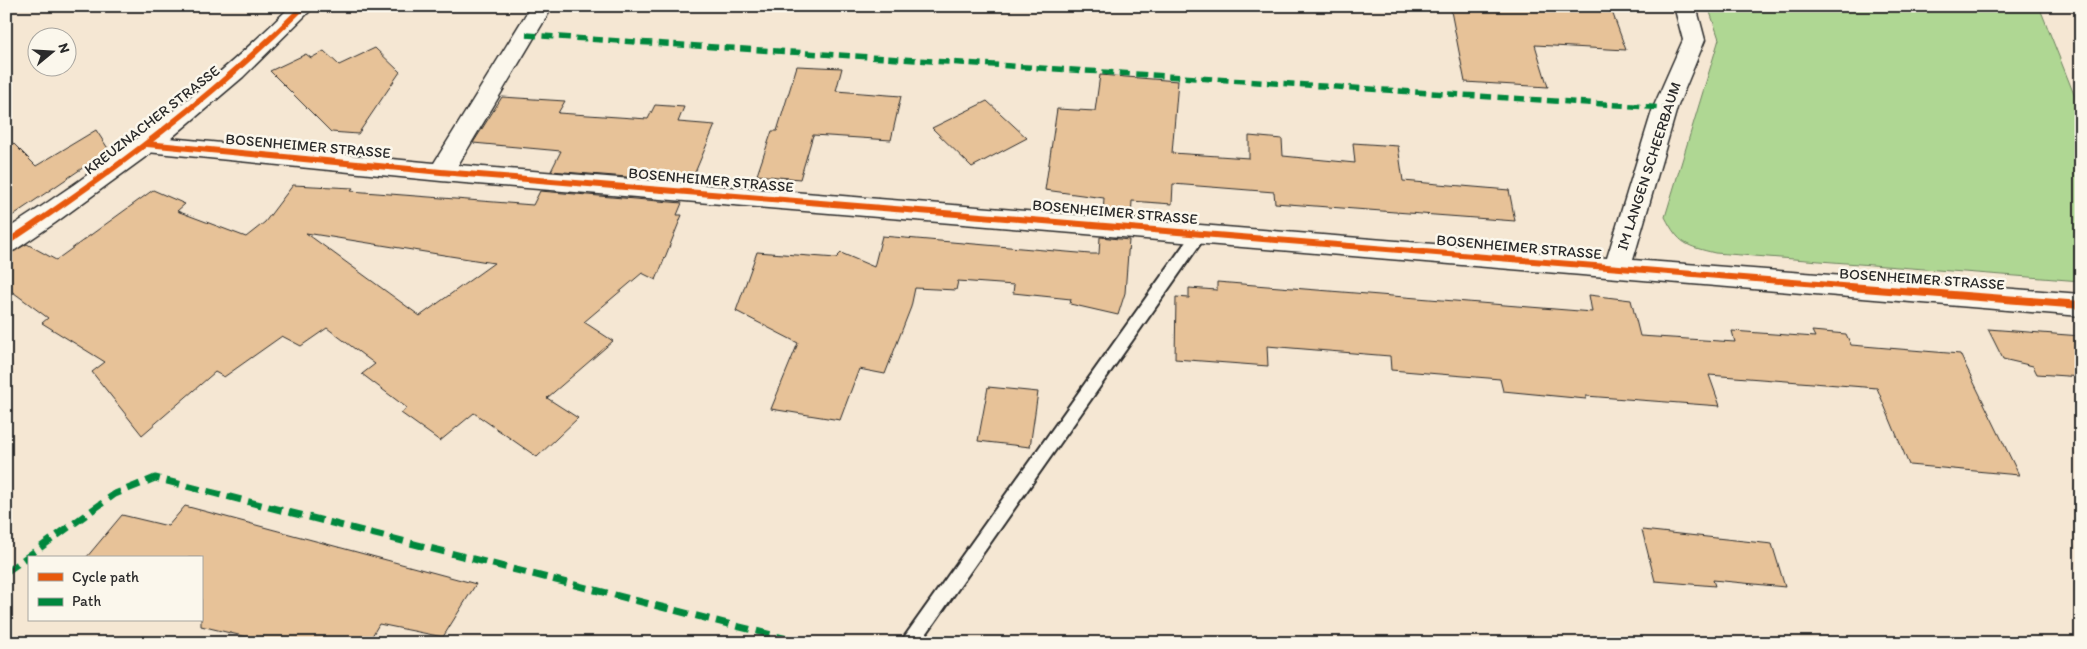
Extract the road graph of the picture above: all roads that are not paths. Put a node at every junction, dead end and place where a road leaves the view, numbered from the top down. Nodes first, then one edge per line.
1 (304, 6) edge
2 (542, 6) edge
3 (1685, 6) edge
4 (147, 144) junction
5 (441, 172) junction
6 (1200, 233) junction
7 (6, 243) edge
8 (1617, 269) junction
9 (2081, 305) edge
10 (909, 643) edge

1 - 4 street, KREUZNACHER STRASSE
2 - 5 street
3 - 8 street, IM LANGEN SCHEERBAUM
4 - 5 street, BOSENHEIMER STRASSE
4 - 7 street, KREUZNACHER STRASSE
5 - 6 street, BOSENHEIMER STRASSE
6 - 8 street, BOSENHEIMER STRASSE
6 - 10 lane
8 - 9 street, BOSENHEIMER STRASSE

